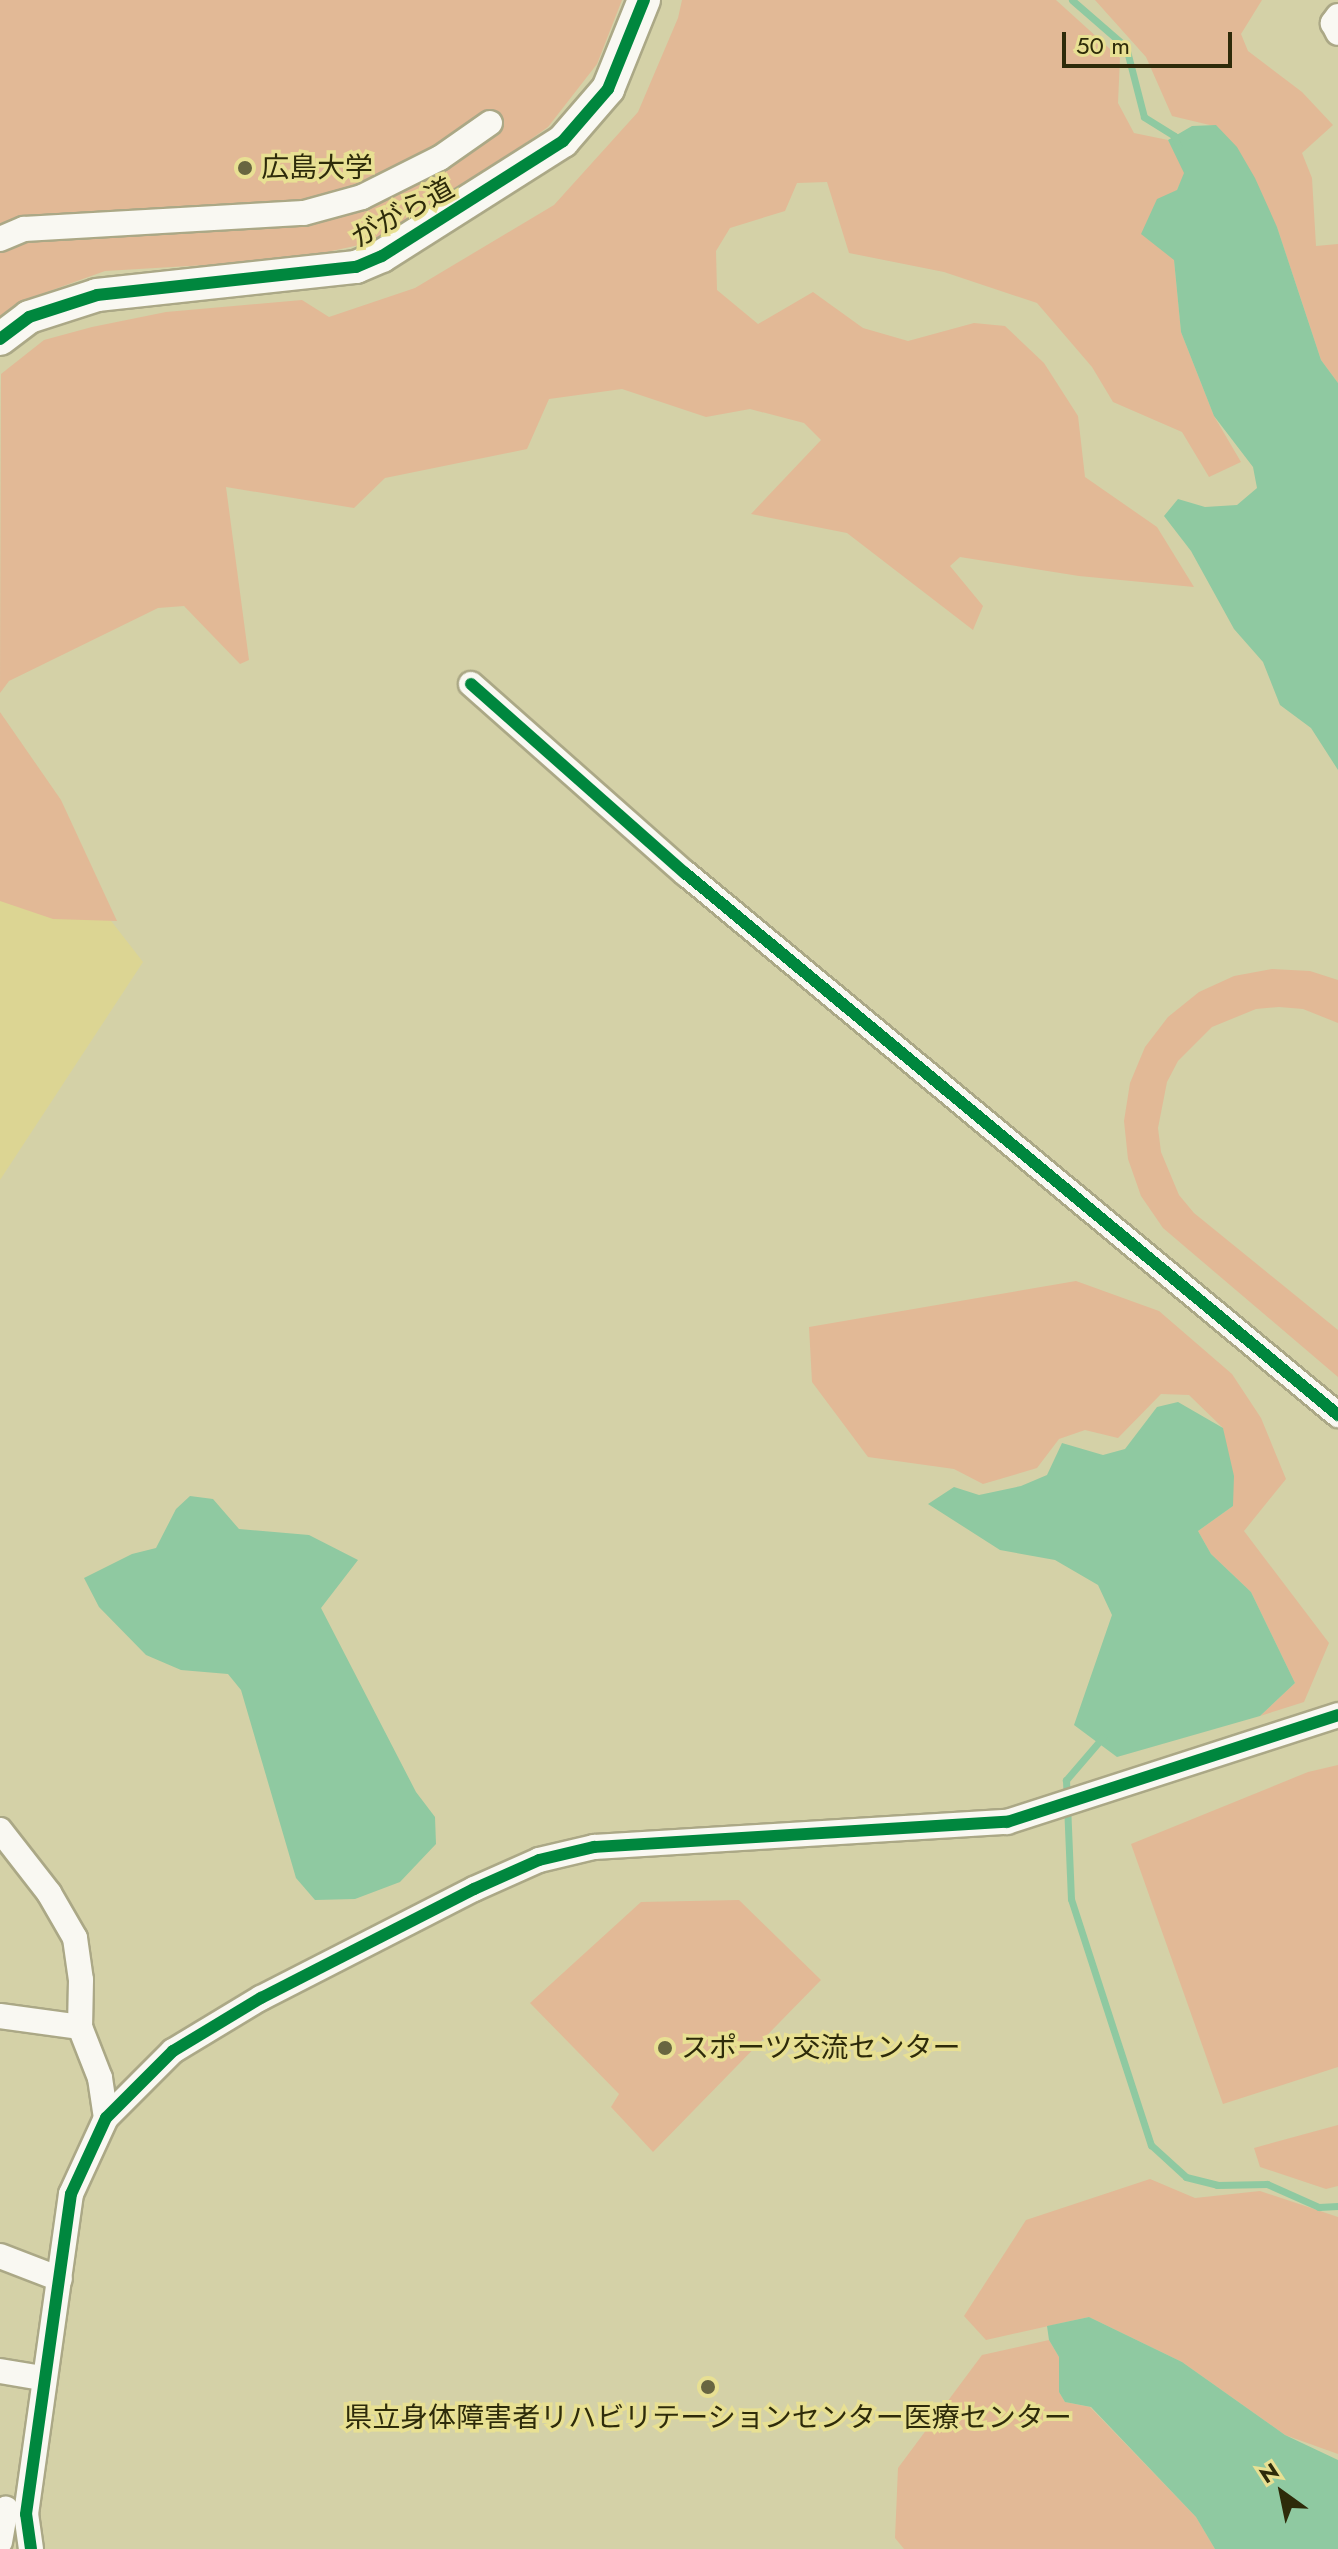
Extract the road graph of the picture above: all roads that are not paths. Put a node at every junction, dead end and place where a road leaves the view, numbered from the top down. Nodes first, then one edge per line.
1 (644, 0) edge
2 (1338, 16) edge
3 (1338, 33) edge
4 (490, 123) dead end
5 (0, 239) edge
6 (0, 339) edge
7 (471, 684) dead end
8 (1338, 1415) edge
9 (1338, 1715) edge
10 (0, 1830) edge
11 (0, 2016) edge
12 (80, 2027) junction
13 (106, 2118) junction
14 (0, 2256) edge
15 (60, 2279) junction
16 (0, 2371) edge
17 (42, 2378) junction
18 (18, 2522) edge
19 (1, 2540) edge

1 - 6 street, ががら道
2 - 3 street
4 - 5 street
7 - 8 street
9 - 13 street
10 - 12 street
11 - 12 street
12 - 13 street
13 - 15 street
14 - 15 street
15 - 17 street
16 - 17 street
17 - 18 street
18 - 19 street

